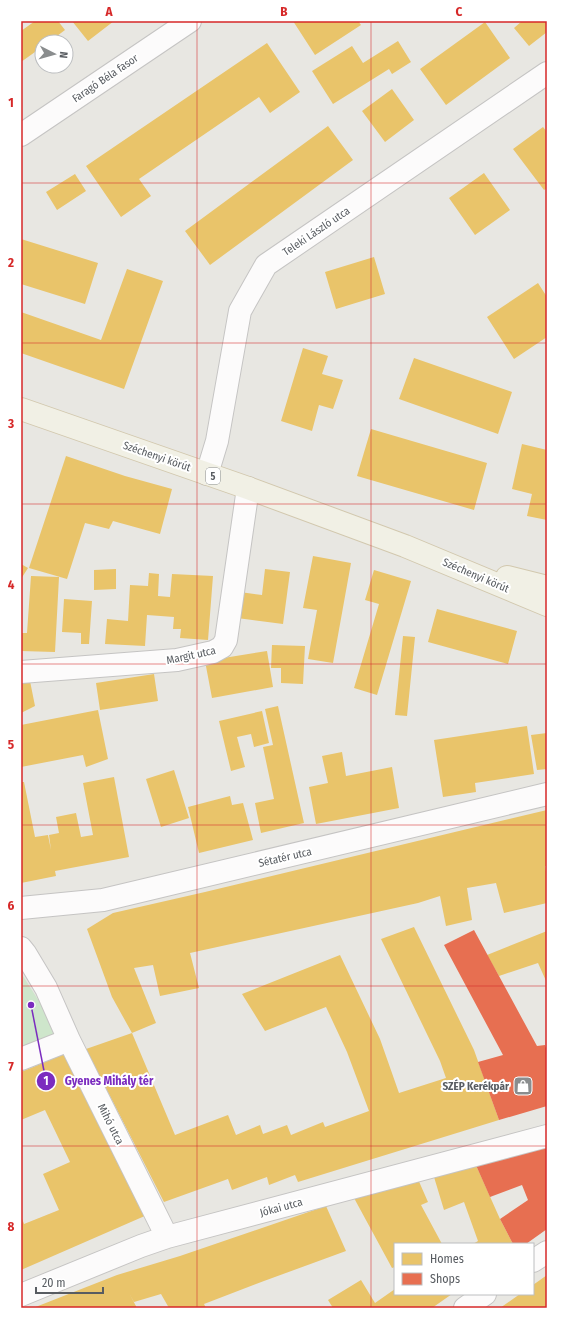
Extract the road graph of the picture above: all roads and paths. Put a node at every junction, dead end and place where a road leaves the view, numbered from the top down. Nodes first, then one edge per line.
1 (190, 21) edge
2 (547, 73) edge
3 (21, 135) edge
4 (21, 409) edge
5 (207, 474) junction
6 (248, 488) junction
7 (405, 546) junction
8 (547, 587) edge
9 (547, 605) edge
10 (21, 672) edge
11 (547, 794) edge
12 (21, 908) edge
13 (21, 948) edge
14 (69, 1040) junction
15 (21, 1059) edge
16 (547, 1136) edge
17 (167, 1237) junction
18 (547, 1252) edge
19 (534, 1260) edge
20 (21, 1295) edge
21 (484, 1295) edge
22 (464, 1308) edge

1 - 3 street, Faragó Béla fasor
2 - 5 street, Teleki László utca
4 - 5 main road, Széchenyi körút / 5
5 - 6 main road, Széchenyi körút / 5
6 - 7 main road, Széchenyi körút / 5
6 - 10 street, Margit utca
7 - 8 main road, Széchenyi körút / 5
7 - 9 main road, Széchenyi körút / 5
11 - 12 street, Sétatér utca
13 - 14 street, Mihó utca
14 - 15 street
14 - 17 street, Mihó utca
16 - 17 street, Jókai utca
17 - 20 street, Jókai utca
18 - 19 street
21 - 22 street

